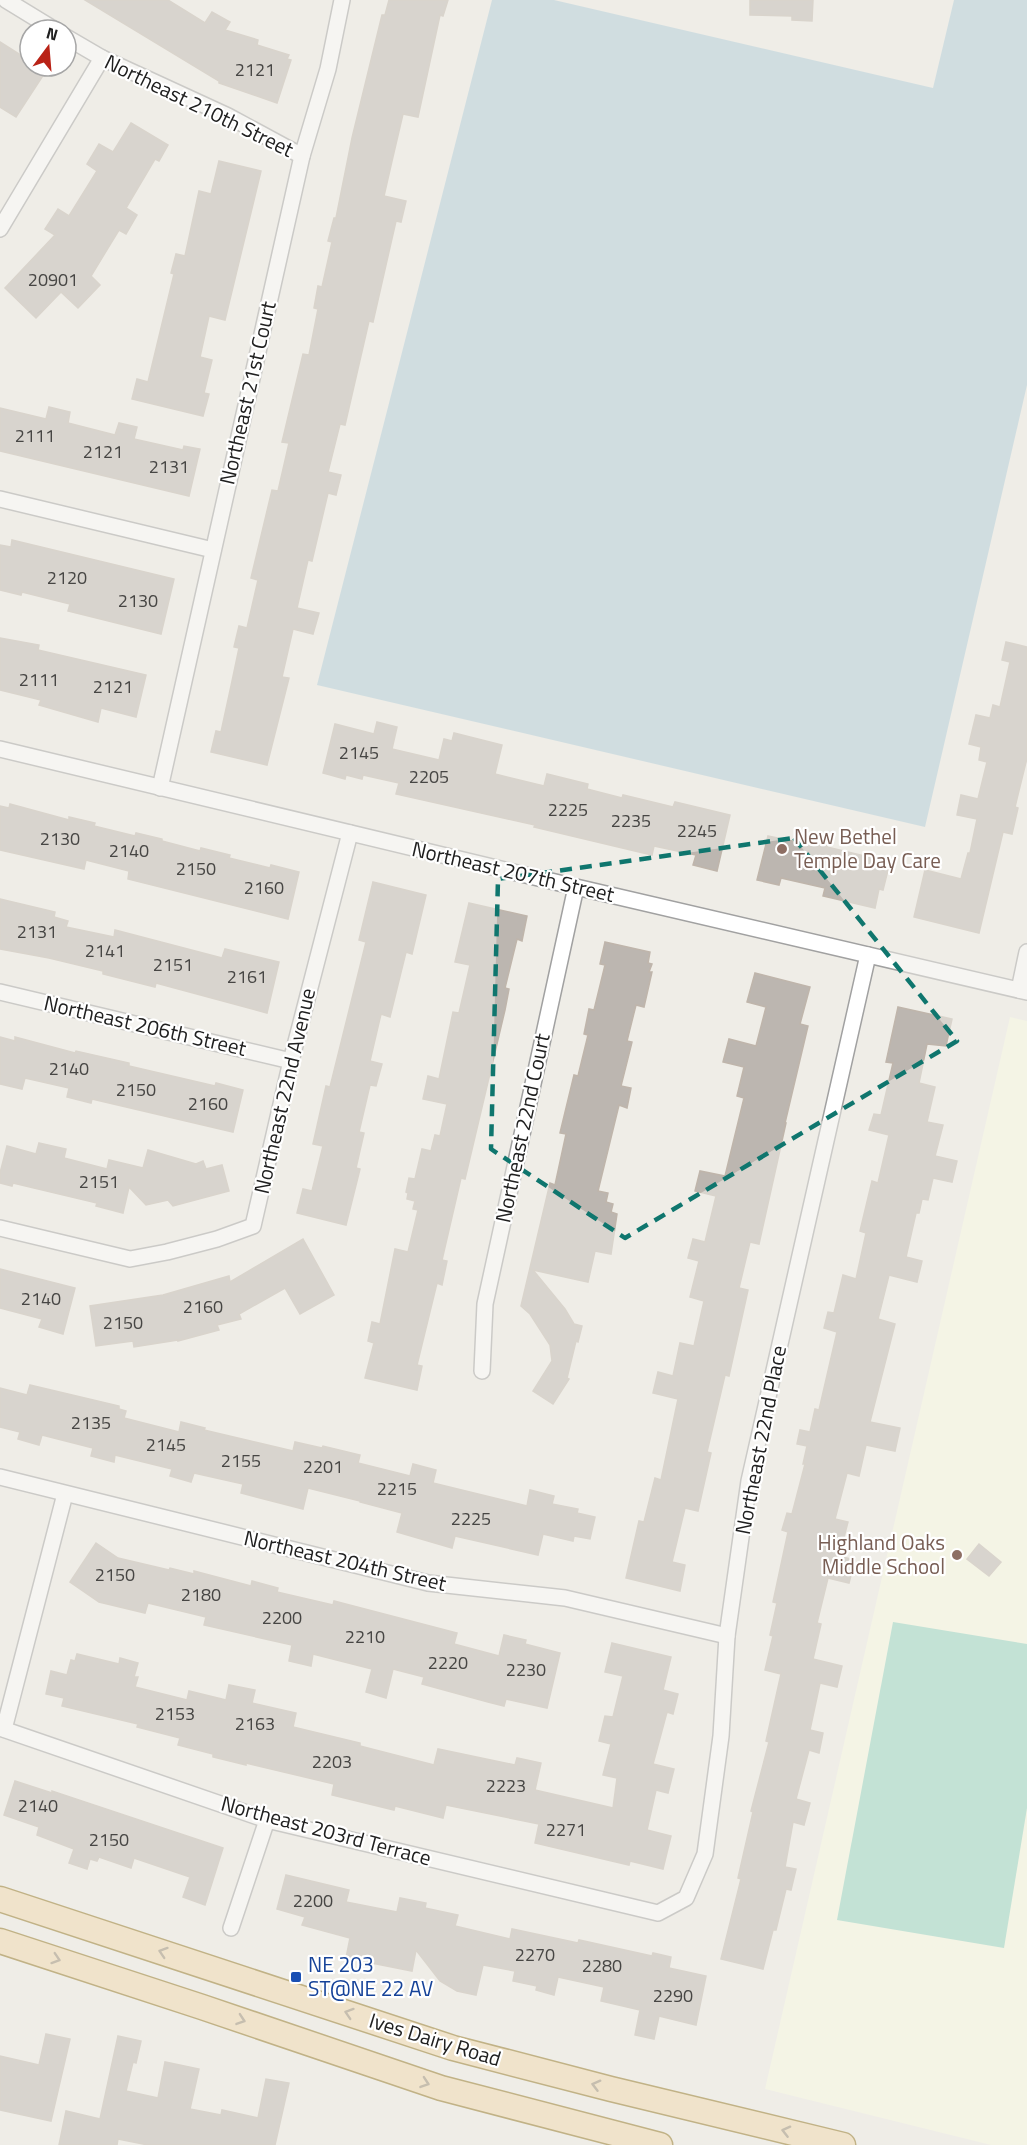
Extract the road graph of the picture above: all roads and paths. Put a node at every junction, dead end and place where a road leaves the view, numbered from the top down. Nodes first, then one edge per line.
1 (6, 0) edge
2 (342, 0) edge
3 (35, 18) edge
4 (78, 44) edge
5 (102, 58) junction
6 (302, 156) junction
7 (0, 229) edge
8 (0, 499) edge
9 (213, 550) junction
10 (0, 749) edge
11 (160, 788) junction
12 (350, 833) junction
13 (576, 887) junction
14 (1027, 952) edge
15 (868, 955) junction
16 (1023, 991) edge
17 (0, 992) edge
18 (291, 1061) junction
19 (0, 1228) edge
20 (482, 1371) dead end
21 (0, 1478) edge
22 (66, 1494) junction
23 (727, 1636) junction
24 (2, 1729) edge
25 (267, 1820) junction
26 (0, 1899) edge
27 (658, 1913) joint
28 (231, 1928) dead end
29 (0, 1941) edge
30 (660, 2145) edge
31 (843, 2145) edge

1 - 3 street
2 - 6 street, Northeast 21st Court
4 - 5 street, Northeast 210th Street
5 - 6 street, Northeast 210th Street
5 - 7 street
6 - 9 street, Northeast 21st Court
8 - 9 street
9 - 11 street, Northeast 21st Court
10 - 11 street, Northeast 207th Street
11 - 12 street, Northeast 207th Street
12 - 13 street, Northeast 207th Street
12 - 18 street, Northeast 22nd Avenue
13 - 15 street, Northeast 207th Street
13 - 20 street, Northeast 22nd Court
14 - 16 street
15 - 16 street, Northeast 207th Street
15 - 23 street, Northeast 22nd Place
17 - 18 street, Northeast 206th Street
18 - 19 street, Northeast 22nd Avenue
21 - 22 street, Northeast 204th Street
22 - 23 street, Northeast 204th Street
22 - 24 street
23 - 27 street, Northeast 22nd Place
24 - 25 street, Northeast 203rd Terrace
25 - 27 street, Northeast 203rd Terrace
25 - 28 street
31 -> 26 main road, Ives Dairy Road
29 -> 30 main road, Ives Dairy Road

